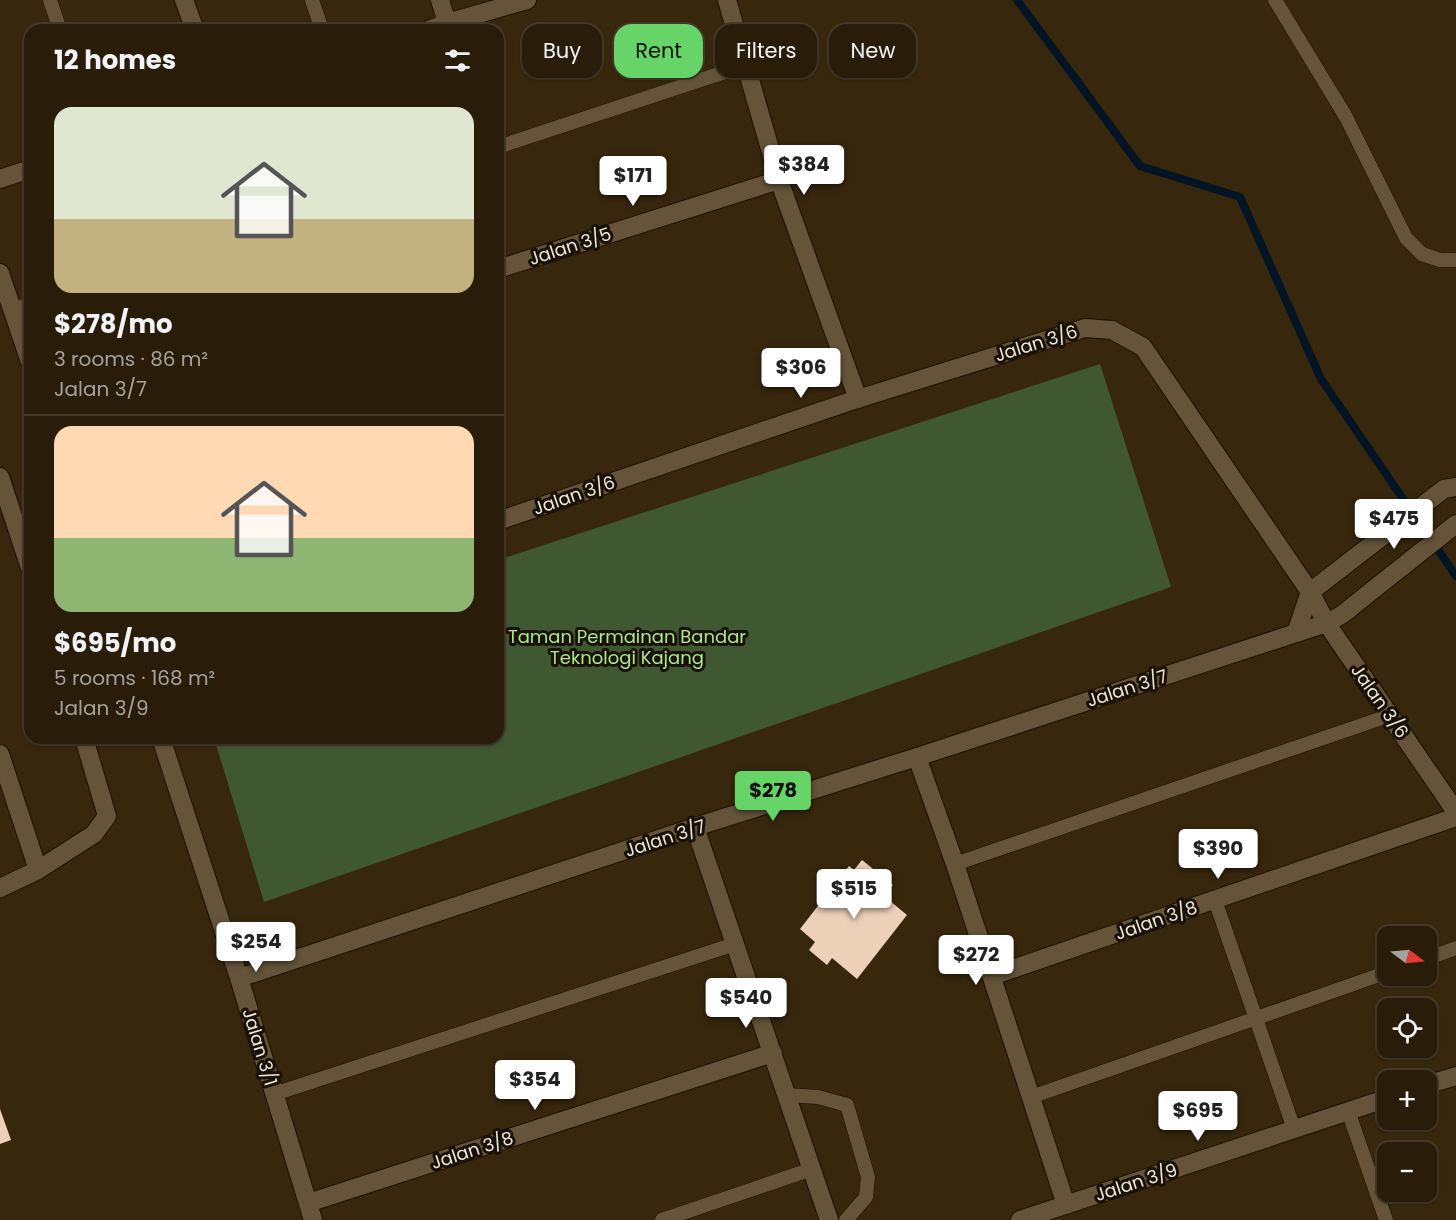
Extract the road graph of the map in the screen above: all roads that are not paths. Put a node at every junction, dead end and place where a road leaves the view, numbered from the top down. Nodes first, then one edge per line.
1 (50, 0) edge
2 (184, 0) edge
3 (312, 0) edge
4 (440, 0) edge
5 (527, 0) edge
6 (727, 0) edge
7 (1275, 0) edge
8 (447, 23) joint
9 (58, 24) edge
10 (193, 24) edge
11 (320, 24) edge
12 (734, 24) edge
13 (715, 75) edge
14 (750, 78) edge
15 (504, 145) edge
16 (24, 171) edge
17 (0, 179) edge
18 (779, 180) junction
19 (1456, 260) edge
20 (504, 267) edge
21 (0, 273) edge
22 (24, 306) edge
23 (12, 310) junction
24 (24, 345) edge
25 (858, 399) junction
26 (0, 477) edge
27 (1450, 488) edge
28 (504, 519) edge
29 (1456, 524) edge
30 (24, 550) edge
31 (1310, 592) junction
32 (1327, 624) junction
33 (1296, 633) junction
34 (1391, 715) junction
35 (86, 744) edge
36 (163, 744) edge
37 (0, 754) edge
38 (917, 757) junction
39 (1456, 812) edge
40 (1456, 817) edge
41 (695, 827) junction
42 (955, 864) junction
43 (38, 870) junction
44 (0, 888) edge
45 (1215, 900) junction
46 (735, 944) junction
47 (1456, 948) edge
48 (1437, 954) edge
49 (992, 976) junction
50 (1377, 976) edge
51 (239, 978) junction
52 (1256, 1018) junction
53 (773, 1053) junction
54 (1456, 1076) edge
55 (1437, 1082) edge
56 (274, 1094) junction
57 (787, 1095) junction
58 (1031, 1097) junction
59 (1377, 1102) edge
60 (1348, 1112) junction
61 (1294, 1129) junction
62 (812, 1169) junction
63 (1066, 1205) junction
64 (311, 1212) edge
65 (1027, 1219) edge
66 (662, 1220) edge
67 (829, 1220) edge
68 (846, 1220) edge
69 (1386, 1220) edge

1 - 9 lane
2 - 10 street
3 - 11 lane
4 - 8 street
5 - 8 street
6 - 12 street
7 - 19 lane
13 - 15 lane
14 - 18 street
16 - 17 street
18 - 20 street, Jalan 3/5
18 - 25 street
21 - 23 street
22 - 23 lane
23 - 24 street
25 - 28 street, Jalan 3/6
25 - 31 street, Jalan 3/6
26 - 30 street
27 - 31 street
29 - 32 street, Jalan 3/7
31 - 32 street, Jalan 3/6
31 - 33 street
32 - 33 street, Jalan 3/7
32 - 34 street, Jalan 3/6
33 - 38 street, Jalan 3/7
34 - 39 street, Jalan 3/6
34 - 42 lane
35 - 43 street
36 - 51 street, Jalan 3/1
37 - 43 street
38 - 41 street, Jalan 3/7
38 - 42 street
40 - 45 street, Jalan 3/8
41 - 46 street
41 - 51 street, Jalan 3/7
42 - 49 street
43 - 44 street
45 - 49 street, Jalan 3/8
45 - 52 lane
46 - 53 street
46 - 56 lane
47 - 48 lane
49 - 58 street
50 - 52 lane
51 - 56 street, Jalan 3/1
52 - 58 lane
52 - 61 lane
53 - 57 street
53 - 64 street, Jalan 3/8
54 - 55 street
56 - 64 street, Jalan 3/1
57 - 62 street
57 - 68 lane
58 - 63 street
59 - 60 street, Jalan 3/9
60 - 61 street, Jalan 3/9
60 - 69 lane
61 - 63 street, Jalan 3/9
62 - 66 lane
62 - 67 street
63 - 65 street, Jalan 3/9

